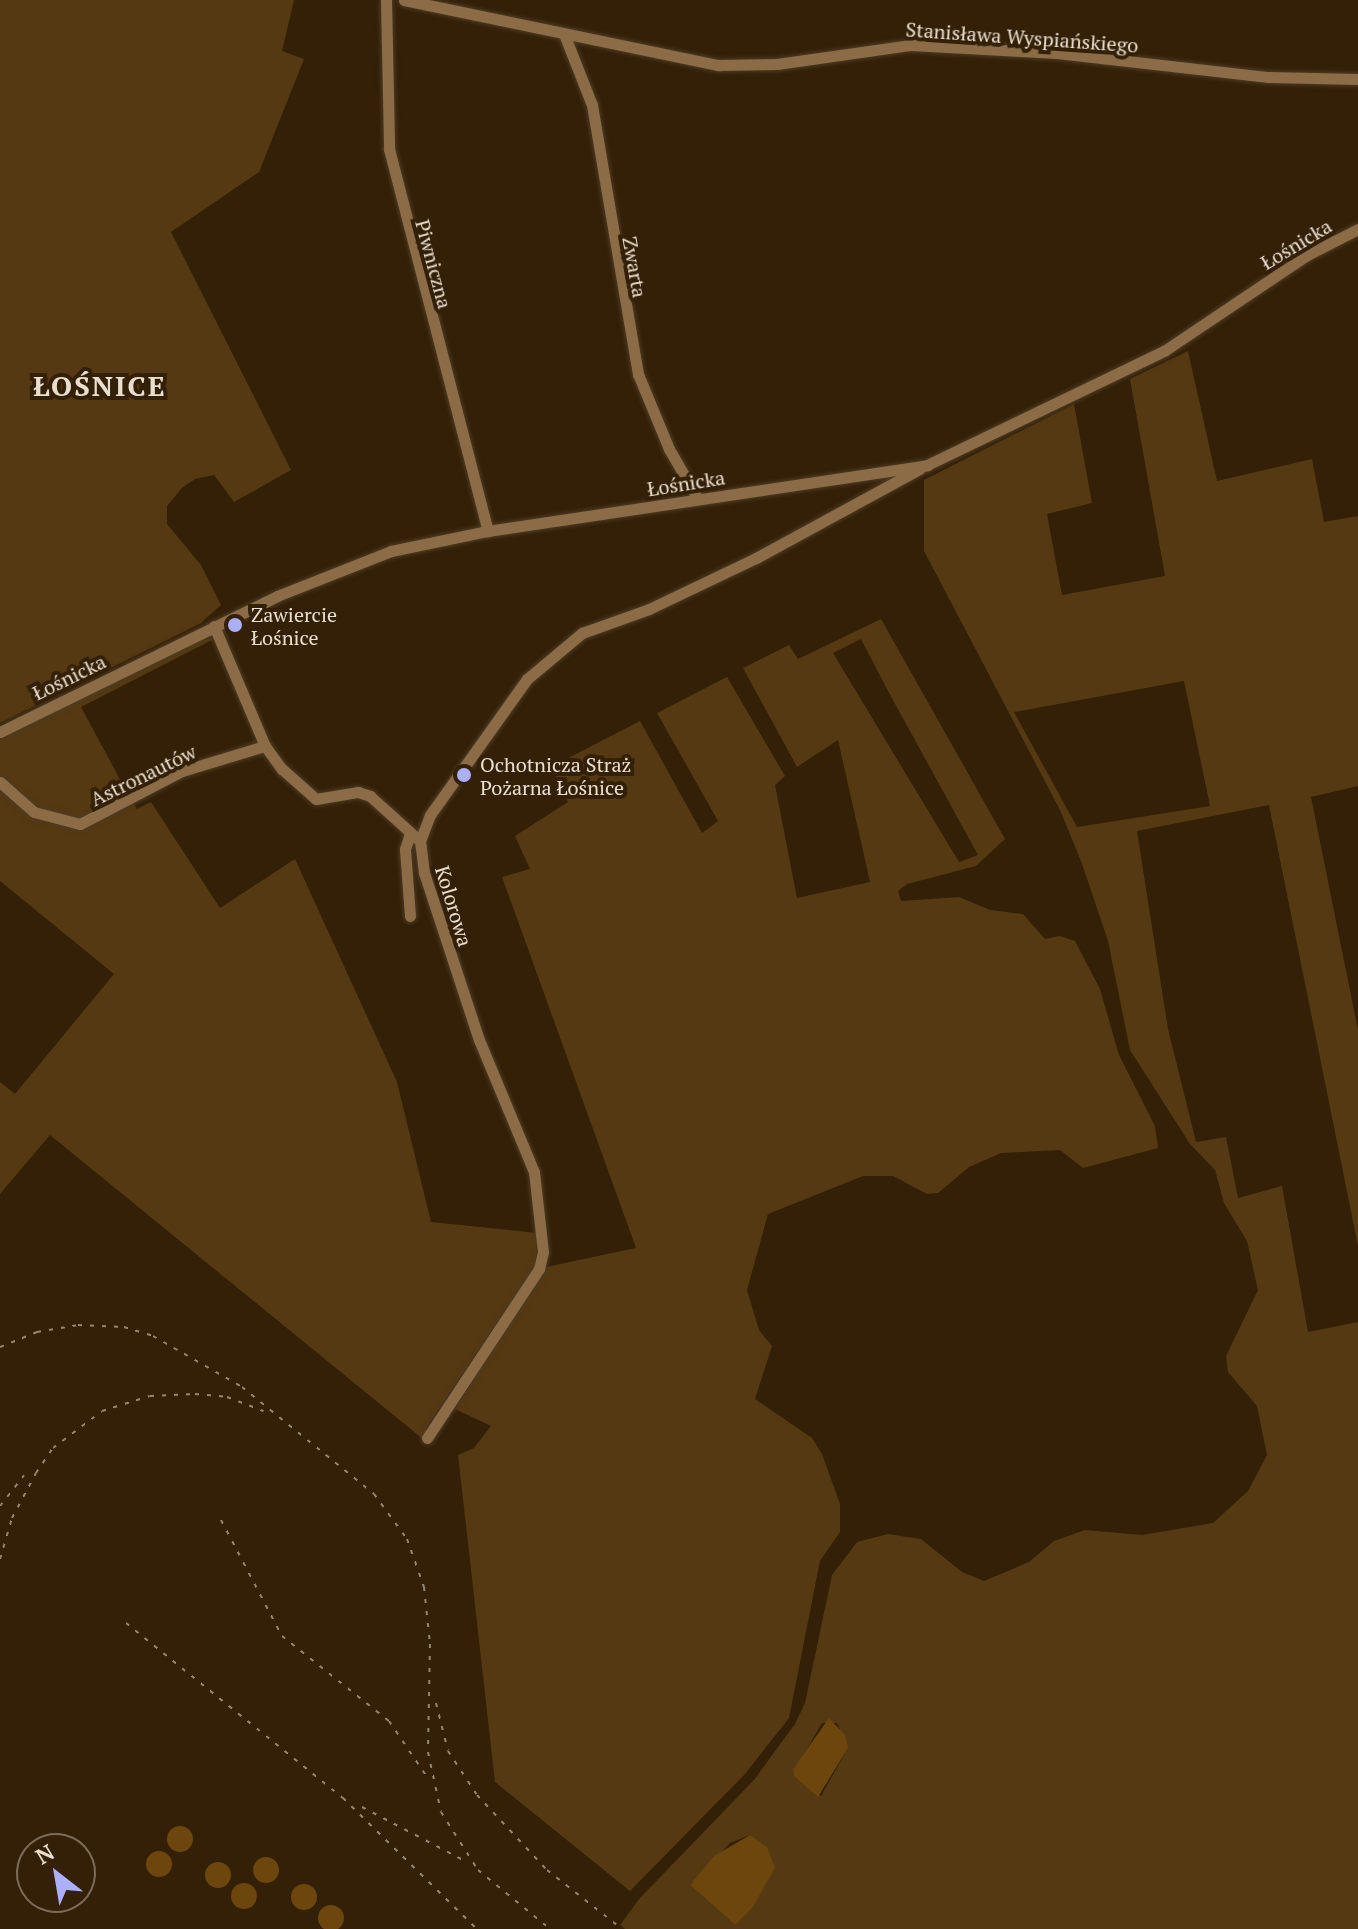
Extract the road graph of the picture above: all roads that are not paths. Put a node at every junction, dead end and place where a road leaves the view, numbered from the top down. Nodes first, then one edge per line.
1 (386, 0) edge
2 (404, 0) edge
3 (564, 34) junction
4 (1358, 79) edge
5 (1358, 229) edge
6 (927, 465) junction
7 (698, 499) junction
8 (488, 531) junction
9 (214, 626) junction
10 (0, 732) edge
11 (265, 746) junction
12 (0, 782) edge
13 (415, 837) junction
14 (410, 916) dead end
15 (427, 1438) dead end

1 - 8 street, Piwniczna
2 - 3 street, Stanisława Wyspiańskiego
3 - 4 street, Stanisława Wyspiańskiego
3 - 7 street, Zwarta
5 - 6 street, Łośnicka
6 - 7 street, Łośnicka
6 - 13 street
7 - 8 street, Łośnicka
8 - 9 street, Łośnicka
9 - 10 street, Łośnicka
9 - 11 street
11 - 12 street, Astronautów
11 - 13 street
13 - 14 street
13 - 15 street, Kolorowa

